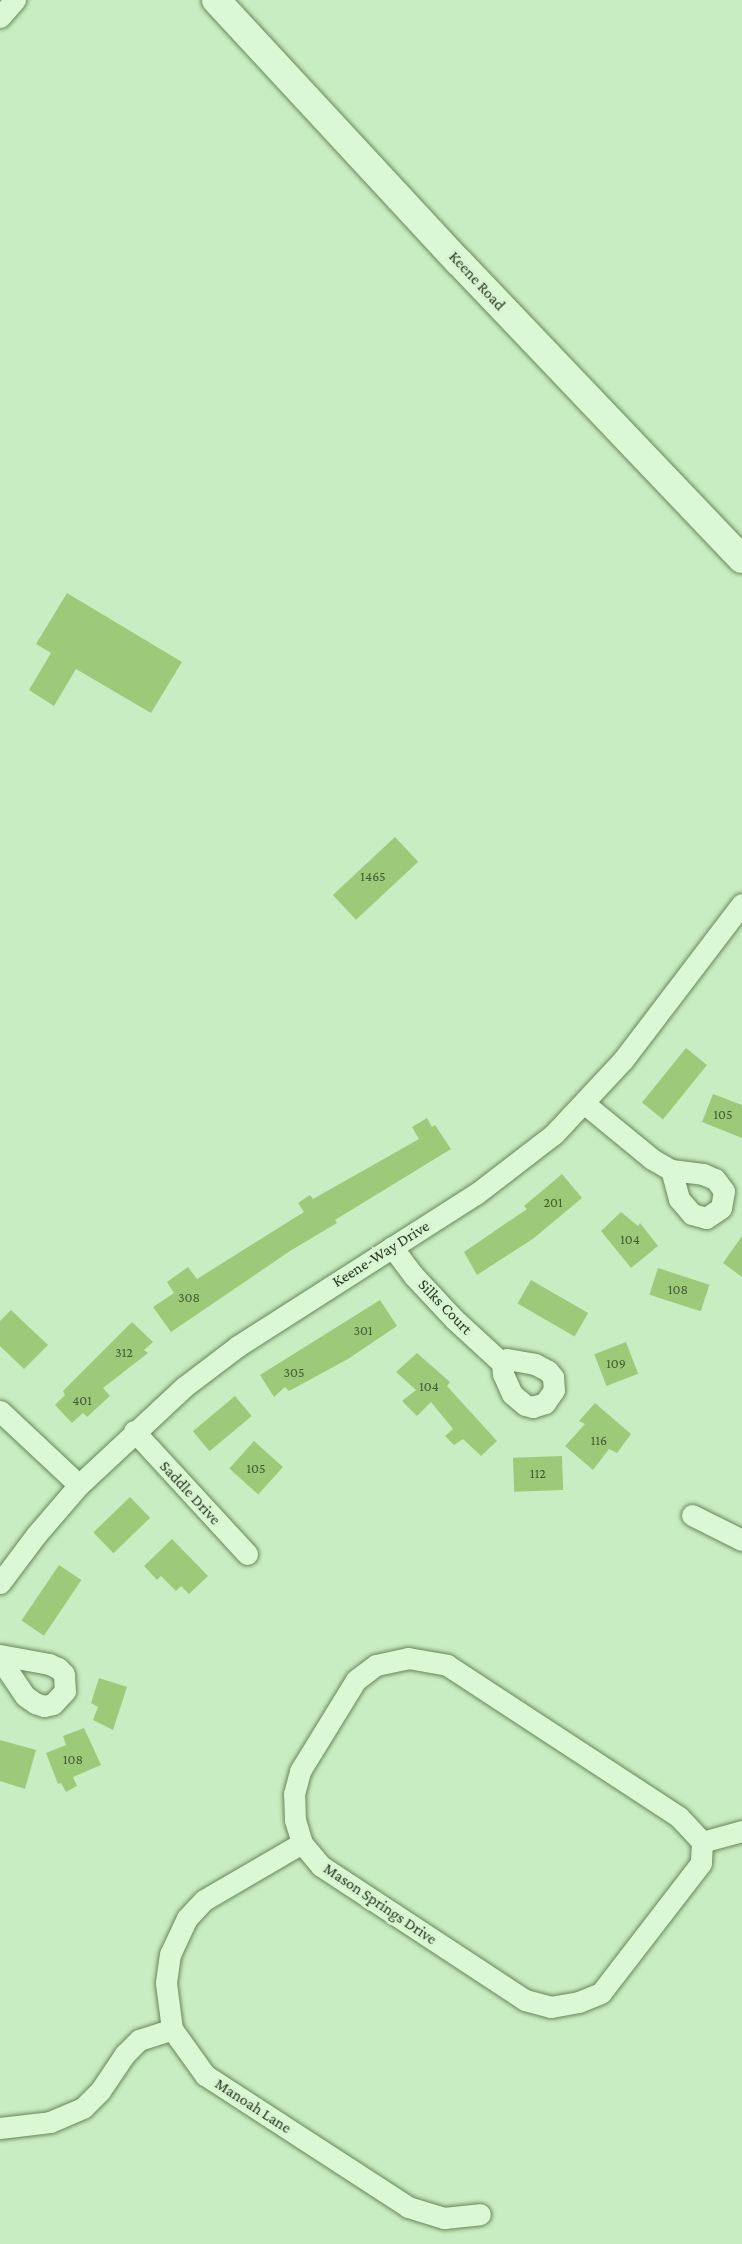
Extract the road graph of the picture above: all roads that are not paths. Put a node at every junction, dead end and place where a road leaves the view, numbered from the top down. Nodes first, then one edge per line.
1 (15, 0) edge
2 (216, 0) edge
3 (0, 17) edge
4 (742, 559) edge
5 (742, 904) edge
6 (585, 1104) junction
7 (671, 1170) dead end
8 (392, 1247) junction
9 (502, 1363) dead end
10 (0, 1411) edge
11 (134, 1431) junction
12 (79, 1485) junction
13 (692, 1515) dead end
14 (742, 1540) edge
15 (247, 1554) dead end
16 (0, 1583) edge
17 (742, 1831) edge
18 (702, 1842) junction
19 (302, 1843) junction
20 (172, 2029) junction
21 (0, 2128) edge
22 (480, 2214) dead end

1 - 3 street
2 - 4 main road, Keene Road
5 - 6 street, Keene-Way Drive
6 - 7 street
6 - 8 street, Keene-Way Drive
8 - 9 street, Silks Court
8 - 11 street, Keene-Way Drive
10 - 12 street
11 - 12 street, Keene-Way Drive
11 - 15 street, Saddle Drive
12 - 16 street, Keene-Way Drive
13 - 14 street
17 - 18 street
18 - 19 street, Mason Springs Drive
18 - 19 street, Mason Springs Drive
19 - 20 street, Manoah Lane
20 - 21 street
20 - 22 street, Manoah Lane

